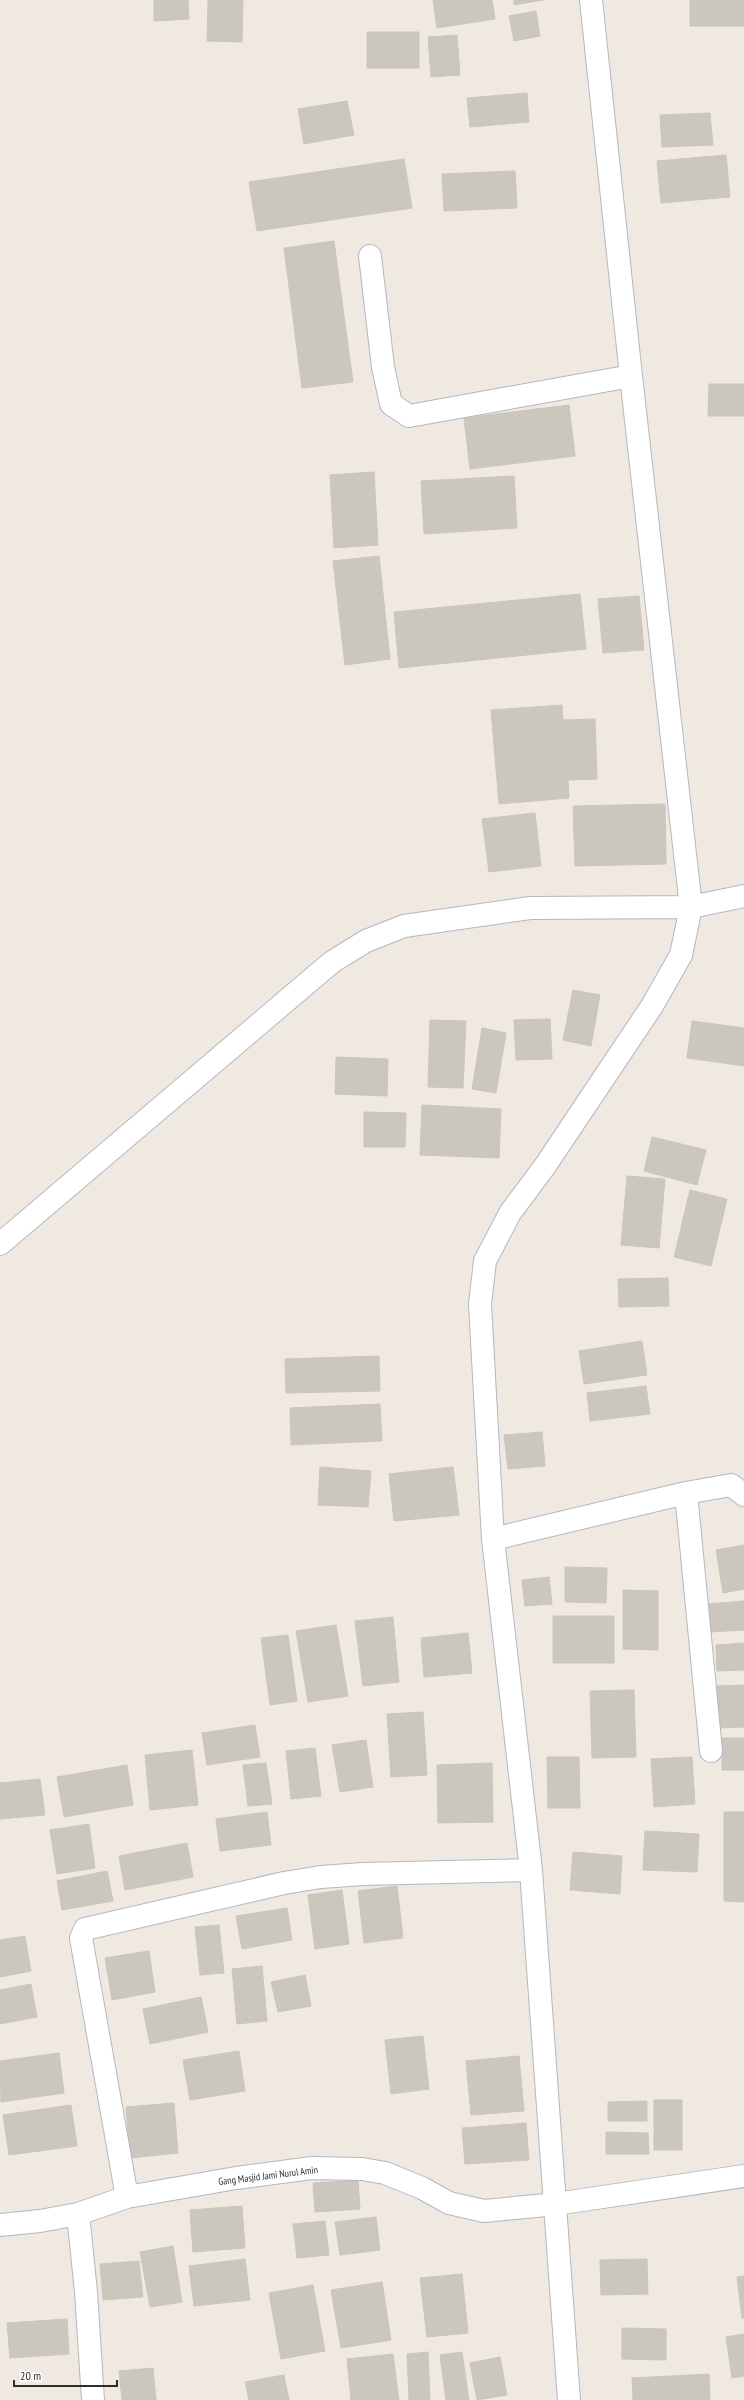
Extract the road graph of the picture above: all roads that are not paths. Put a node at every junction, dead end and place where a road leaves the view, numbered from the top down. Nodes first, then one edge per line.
1 (591, 0) edge
2 (370, 256) dead end
3 (631, 376) junction
4 (744, 896) edge
5 (691, 907) junction
6 (0, 1244) edge
7 (686, 1493) junction
8 (744, 1495) edge
9 (493, 1539) junction
10 (711, 1752) dead end
11 (531, 1870) junction
12 (744, 2176) edge
13 (127, 2197) junction
14 (556, 2204) junction
15 (78, 2214) junction
16 (0, 2225) edge
17 (93, 2400) edge
18 (569, 2400) edge

1 - 3 street
2 - 3 street
3 - 5 street
4 - 5 street
5 - 6 street
5 - 9 street
7 - 8 street
7 - 9 street
7 - 10 street
9 - 11 street
11 - 13 street
11 - 14 street
12 - 14 street, Gang Masjid Jami Nurul Amin
13 - 14 street, Gang Masjid Jami Nurul Amin
13 - 15 street, Gang Masjid Jami Nurul Amin
14 - 18 street
15 - 16 street, Gang Masjid Jami Nurul Amin
15 - 17 street

